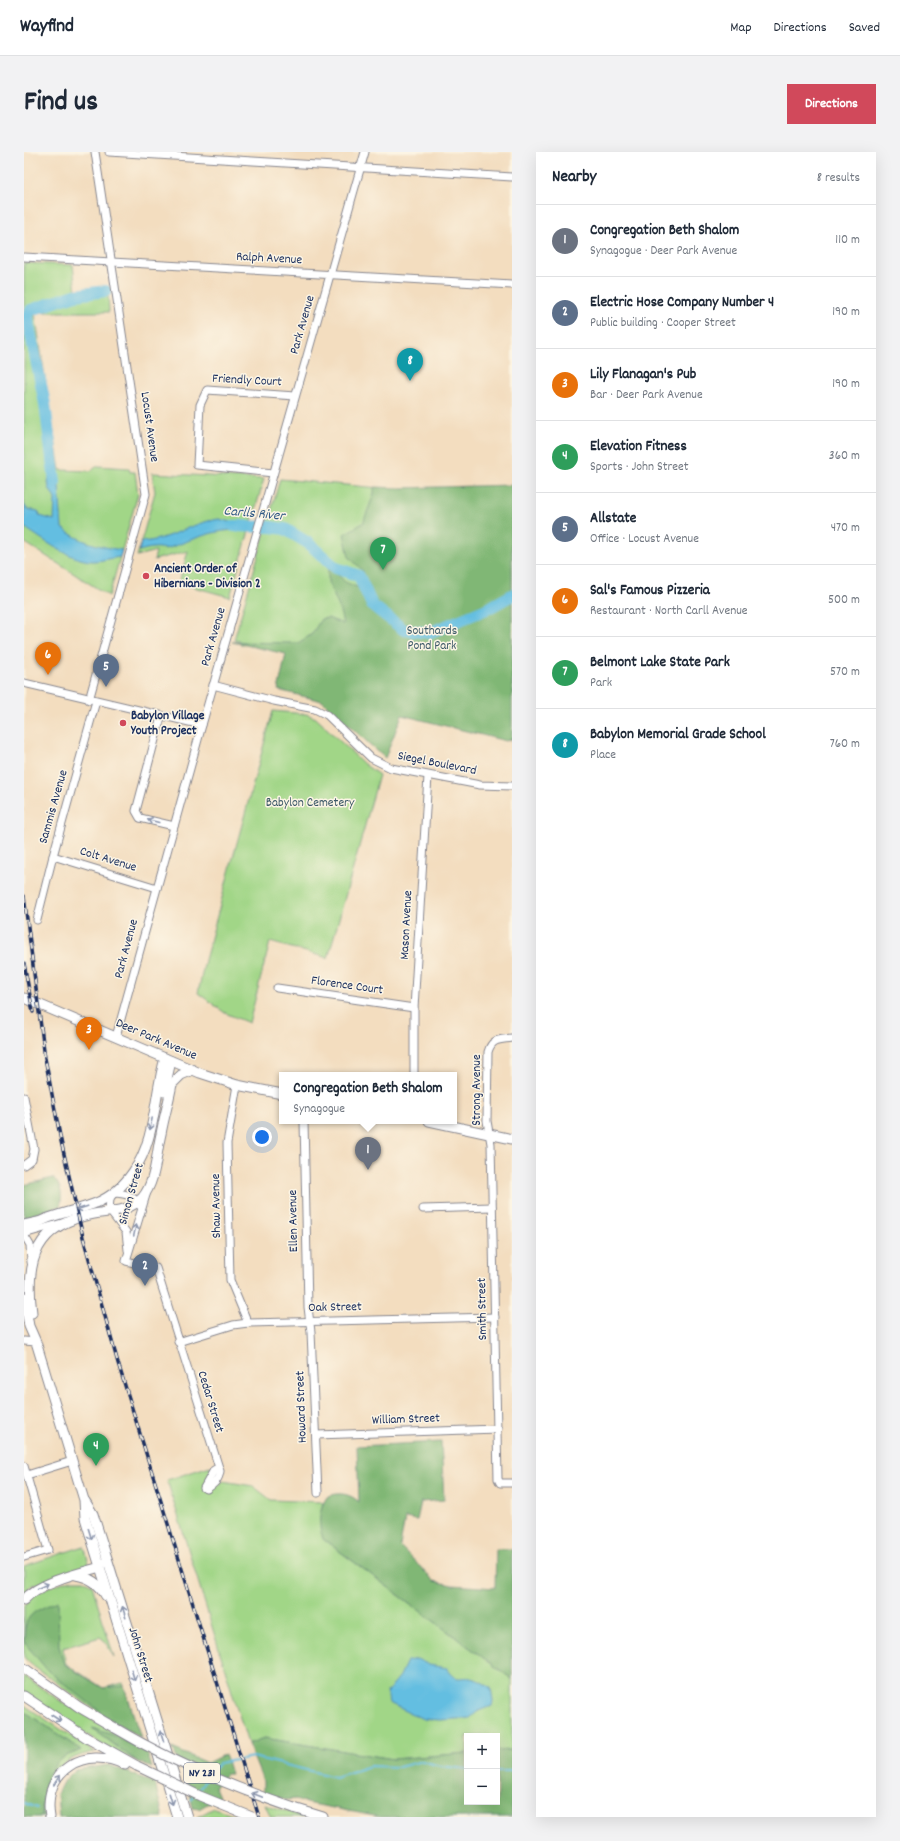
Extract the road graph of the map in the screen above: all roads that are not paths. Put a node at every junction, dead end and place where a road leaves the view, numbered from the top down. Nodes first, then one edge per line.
1 (95, 152) edge
2 (109, 152) edge
3 (365, 152) edge
4 (360, 168) junction
5 (512, 177) edge
6 (24, 257) edge
7 (112, 262) junction
8 (331, 274) junction
9 (512, 285) edge
10 (295, 396) junction
11 (273, 473) junction
12 (24, 683) edge
13 (213, 685) junction
14 (92, 700) junction
15 (161, 717) junction
16 (202, 725) junction
17 (428, 776) junction
18 (512, 786) edge
19 (174, 826) junction
20 (52, 856) junction
21 (157, 888) junction
22 (37, 920) dead end
23 (277, 988) dead end
24 (24, 998) edge
25 (414, 1008) junction
26 (116, 1037) junction
27 (512, 1038) edge
28 (168, 1060) junction
29 (193, 1070) junction
30 (414, 1072) edge
31 (237, 1085) junction
32 (279, 1093) edge
33 (24, 1097) edge
34 (304, 1124) edge
35 (442, 1124) edge
36 (161, 1133) junction
37 (489, 1135) junction
38 (512, 1139) edge
39 (24, 1165) edge
40 (113, 1193) junction
41 (139, 1205) junction
42 (492, 1207) junction
43 (423, 1209) dead end
44 (111, 1213) junction
45 (50, 1218) junction
46 (66, 1223) junction
47 (24, 1224) edge
48 (24, 1234) edge
49 (128, 1250) junction
50 (126, 1261) joint
51 (31, 1264) junction
52 (24, 1298) edge
53 (495, 1317) junction
54 (310, 1321) junction
55 (248, 1323) junction
56 (24, 1341) edge
57 (36, 1342) junction
58 (178, 1342) junction
59 (498, 1429) junction
60 (316, 1435) junction
61 (72, 1461) junction
62 (24, 1466) edge
63 (218, 1468) dead end
64 (26, 1475) junction
65 (512, 1484) edge
66 (318, 1493) dead end
67 (84, 1500) junction
68 (106, 1553) junction
69 (24, 1557) edge
70 (100, 1567) junction
71 (76, 1575) junction
72 (24, 1600) edge
73 (115, 1616) junction
74 (24, 1660) edge
75 (24, 1668) edge
76 (40, 1680) junction
77 (24, 1696) edge
78 (137, 1768) junction
79 (187, 1815) edge
80 (50, 1817) edge
81 (177, 1817) edge
82 (252, 1817) edge
83 (323, 1817) edge

1 - 7 street, Locust Avenue
2 - 4 street
3 - 4 street, Park Avenue
4 - 5 street
4 - 8 street, Park Avenue
6 - 7 street, Ralph Avenue
7 - 8 street, Ralph Avenue
7 - 14 street, Locust Avenue
8 - 9 street, Ralph Avenue
8 - 10 street, Park Avenue
10 - 11 street, Park Avenue
10 - 11 street, Friendly Court
11 - 13 street, Park Avenue
12 - 14 street
13 - 16 street, Park Avenue
13 - 17 street, Siegel Boulevard
14 - 15 street
14 - 20 street, Sammis Avenue
15 - 16 street
19 -> 15 street
16 - 19 street, Park Avenue
17 - 18 street, Siegel Boulevard
17 - 25 street, Mason Avenue
19 - 21 street, Park Avenue
20 - 21 street, Colt Avenue
20 - 22 street, Sammis Avenue
21 - 26 street, Park Avenue
23 - 25 street, Florence Court
24 - 26 main road, Deer Park Avenue
25 - 30 street, Mason Avenue
26 - 28 main road, Deer Park Avenue
27 - 37 street, Strong Avenue
28 - 29 main road, Deer Park Avenue
28 - 36 main road, Simon Street
28 -> 40 main road, Simon Street
29 - 31 main road, Deer Park Avenue
29 - 36 main road, Simon Street
31 - 32 main road, Deer Park Avenue
31 - 55 street, Shaw Avenue
33 - 39 street
34 - 54 street, Ellen Avenue
35 - 37 main road
36 - 41 main road, Simon Street
37 - 38 main road
37 - 42 street, Smith Street
40 - 41 street
40 - 44 street
40 -> 45 main road
41 - 44 main road, John Street
49 -> 41 street, Simon Street
42 - 43 street
42 - 53 street, Smith Street
44 - 46 main road, John Street
44 - 49 street
45 - 47 street
45 - 48 main road
46 - 48 street
46 - 51 main road, John Street
48 - 51 street, John Street
49 - 50 street, Simon Street
50 - 58 street, Cedar Street
51 - 57 main road, John Street
52 - 57 main road, John Street
53 - 54 street, Oak Street
53 - 59 street, Smith Street
54 - 55 street, Oak Street
54 - 60 street, Howard Street
55 - 58 street, Oak Street
56 - 57 street
57 - 61 main road, John Street
58 - 63 street, Cedar Street
59 - 60 street, William Street
59 - 65 street, Smith Street
60 - 66 street, Howard Street
61 - 64 street
61 - 67 main road, John Street
62 - 64 street
64 - 69 street
67 - 68 main road, John Street
67 -> 70 main road, John Street
68 - 70 main road
79 -> 68 main road, John Street
70 - 71 main road
70 - 73 main road, John Street
72 -> 71 main road
71 - 73 main road
73 -> 81 main road, John Street
74 - 76 main road
75 - 76 main road, NY 231
83 -> 76 main road, NY 231, bridge
77 -> 78 main road, NY 231
80 -> 78 main road
78 - 82 main road, NY 231, bridge

